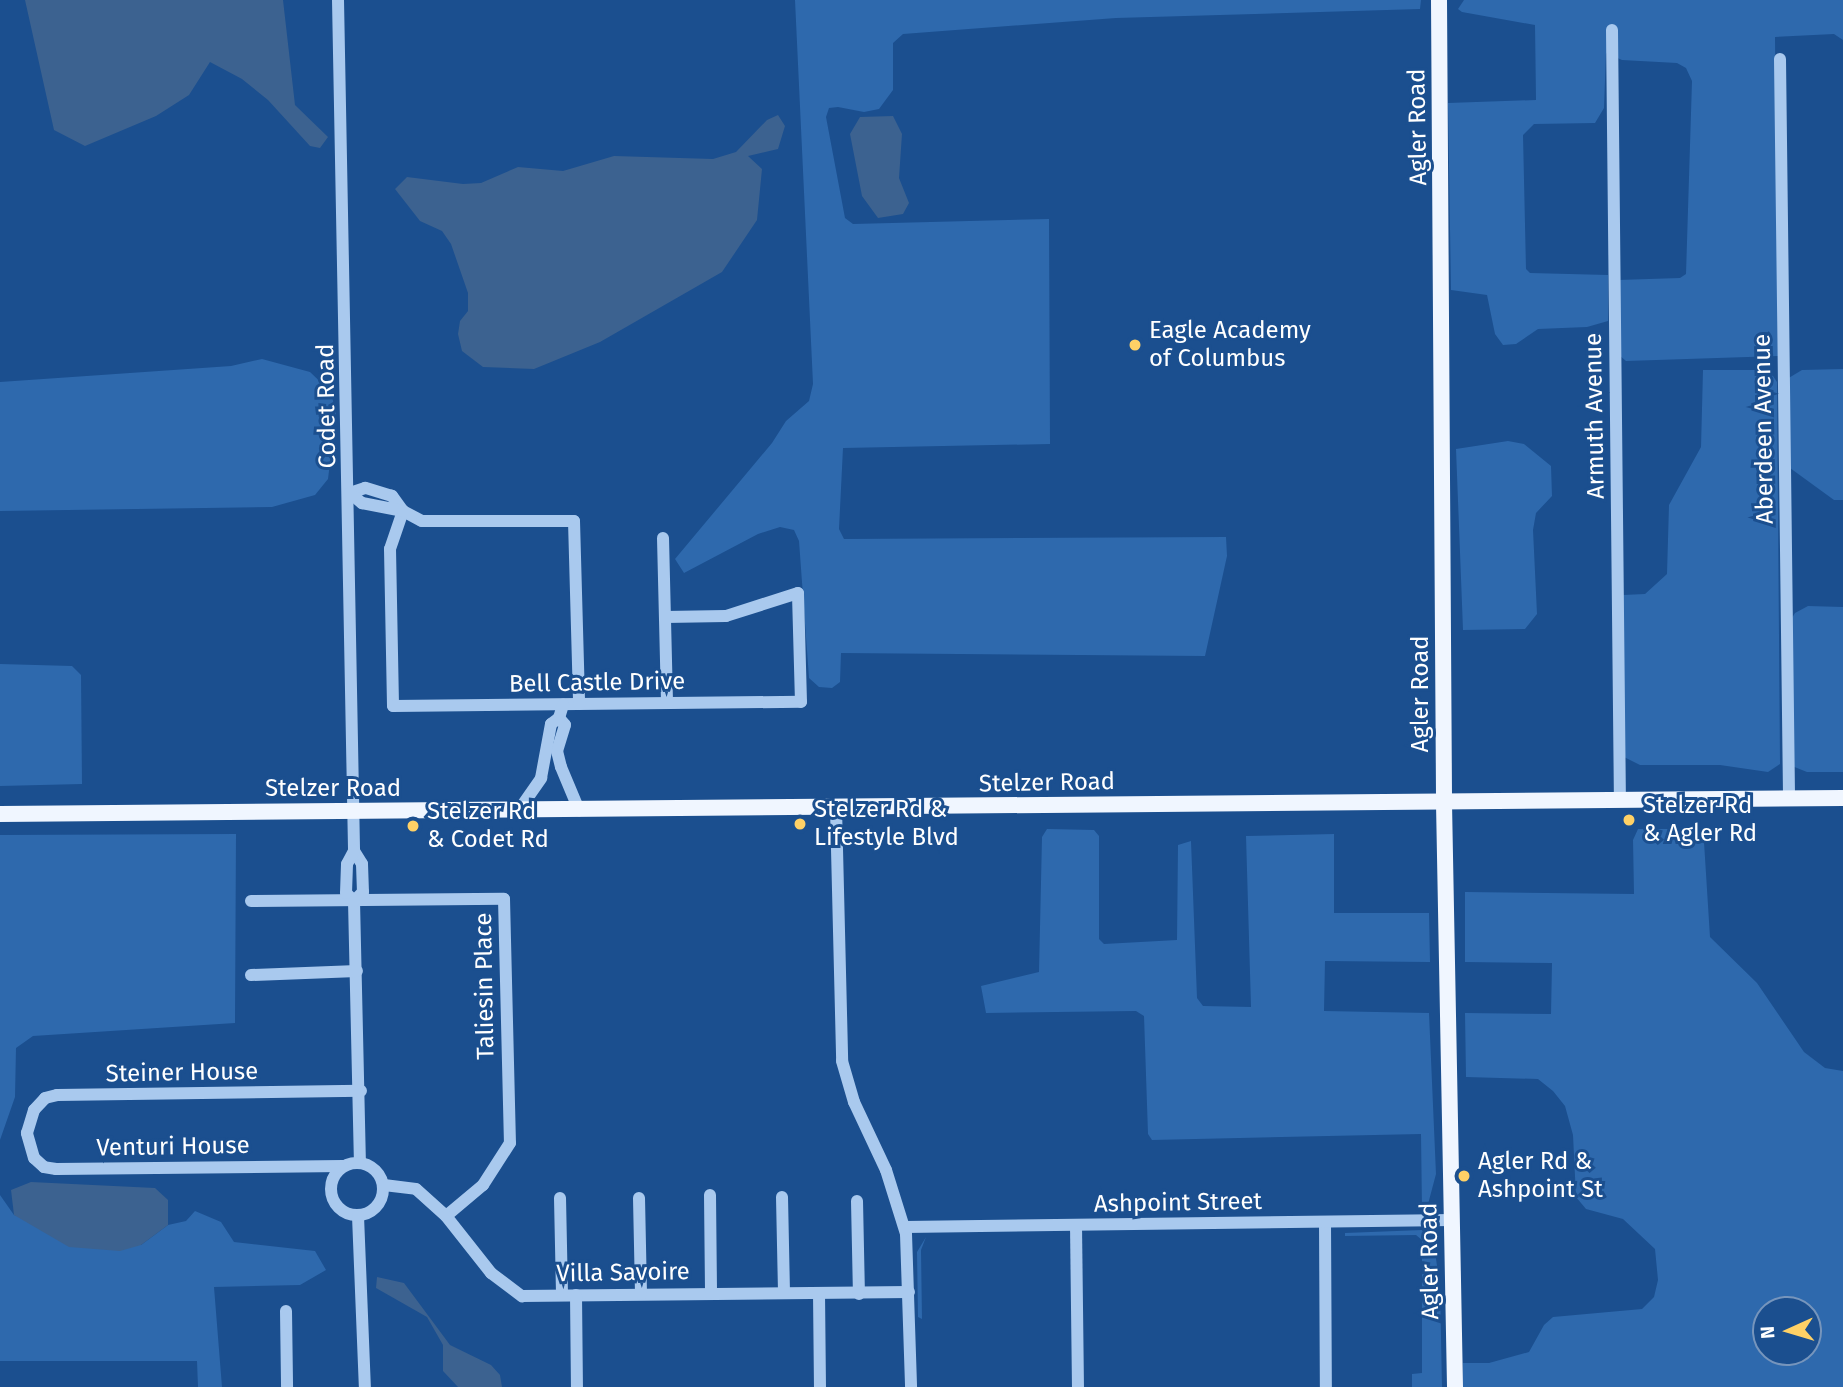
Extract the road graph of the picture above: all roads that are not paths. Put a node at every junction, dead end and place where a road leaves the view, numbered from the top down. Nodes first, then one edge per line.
1 (338, 0) edge
2 (1439, 0) edge
3 (1612, 30) dead end
4 (1780, 58) dead end
5 (350, 493) junction
6 (403, 511) junction
7 (663, 538) dead end
8 (665, 617) junction
9 (579, 704) junction
10 (667, 704) junction
11 (563, 705) junction
12 (559, 719) junction
13 (1843, 798) edge
14 (1789, 799) junction
15 (1620, 801) junction
16 (1444, 803) junction
17 (836, 808) junction
18 (519, 810) junction
19 (579, 810) junction
20 (354, 811) junction
21 (0, 814) edge
22 (251, 901) dead end
23 (354, 901) junction
24 (356, 971) junction
25 (251, 975) dead end
26 (361, 1091) junction
27 (27, 1133) joint
28 (360, 1162) junction
29 (343, 1166) junction
30 (384, 1185) junction
31 (710, 1195) dead end
32 (782, 1197) dead end
33 (560, 1198) dead end
34 (639, 1198) dead end
35 (857, 1201) dead end
36 (358, 1216) junction
37 (446, 1216) junction
38 (1453, 1220) junction
39 (1325, 1222) junction
40 (1076, 1225) junction
41 (905, 1227) junction
42 (909, 1292) junction
43 (711, 1293) junction
44 (784, 1293) junction
45 (819, 1293) junction
46 (641, 1294) junction
47 (859, 1294) junction
48 (562, 1295) junction
49 (576, 1295) junction
50 (286, 1311) dead end
51 (287, 1387) edge
52 (365, 1387) edge
53 (577, 1387) edge
54 (820, 1387) edge
55 (911, 1387) edge
56 (1078, 1387) edge
57 (1326, 1387) edge
58 (1455, 1387) edge

1 - 5 street, Codet Road
2 - 16 main road, Agler Road
3 - 15 street, Armuth Avenue
4 - 14 street, Aberdeen Avenue
5 - 6 street
5 - 20 street, Codet Road
6 - 9 street
6 - 11 street, Bell Castle Drive
7 - 8 street
8 - 10 street
8 - 10 street, Bell Castle Drive
9 - 10 street, Bell Castle Drive
9 - 11 street, Bell Castle Drive
11 - 12 street
12 - 18 street
12 - 19 street
13 - 14 main road, Stelzer Road
14 - 15 main road, Stelzer Road
15 - 16 main road, Stelzer Road
16 - 17 main road, Stelzer Road
16 - 38 main road, Agler Road
17 - 19 main road, Stelzer Road
17 - 41 street
18 - 19 main road, Stelzer Road
18 - 20 main road, Stelzer Road
20 - 21 main road, Stelzer Road
20 - 23 street, Codet Road
22 - 23 street, Taliesin Place
23 - 24 street
23 - 37 street, Taliesin Place
24 - 25 street
24 - 26 street
26 - 27 street, Steiner House
26 - 28 street
27 - 29 street, Venturi House
28 - 29 street
28 - 30 street
29 - 36 street
30 - 36 street
30 - 37 street, Villa Savoire
31 - 43 street
32 - 44 street
33 - 48 street
34 - 46 street
35 - 47 street
36 - 52 street
37 - 48 street, Villa Savoire
38 - 39 street, Ashpoint Street
38 - 58 main road, Agler Road
39 - 40 street, Ashpoint Street
39 - 57 street
40 - 41 street, Ashpoint Street
40 - 56 street
41 - 42 street
42 - 47 street, Villa Savoire
42 - 55 street
43 - 44 street, Villa Savoire
43 - 46 street, Villa Savoire
44 - 45 street, Villa Savoire
45 - 47 street, Villa Savoire
45 - 54 street
46 - 49 street, Villa Savoire
48 - 49 street, Villa Savoire
49 - 53 street
50 - 51 street

